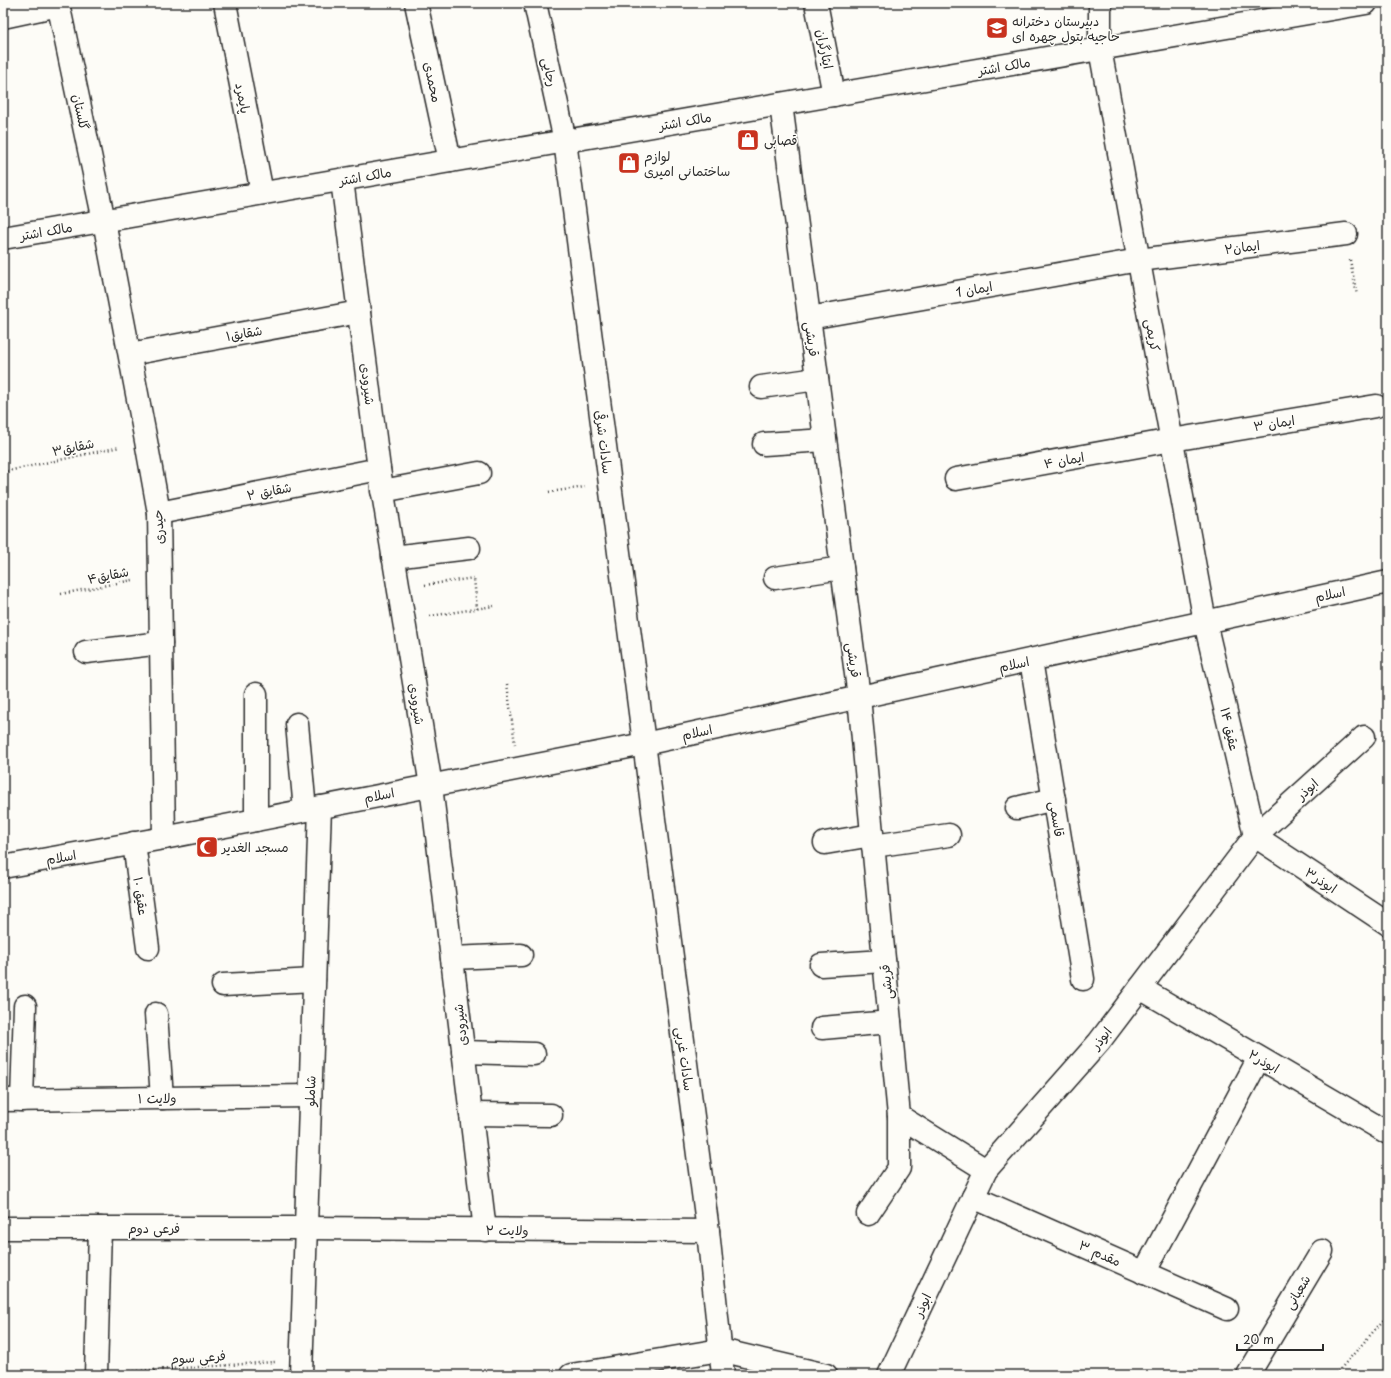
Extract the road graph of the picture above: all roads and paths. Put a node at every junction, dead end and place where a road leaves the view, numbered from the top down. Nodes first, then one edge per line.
1 (225, 3) edge
2 (416, 3) edge
3 (535, 3) edge
4 (816, 3) edge
5 (1100, 3) edge
6 (1366, 3) edge
7 (58, 4) edge
8 (3, 17) edge
9 (1100, 49) junction
10 (834, 95) junction
11 (781, 104) junction
12 (565, 141) junction
13 (450, 161) junction
14 (342, 180) junction
15 (262, 193) junction
16 (104, 221) junction
17 (1346, 234) joint
18 (3, 238) edge
19 (1139, 260) junction
20 (1357, 295) dead end
21 (359, 312) junction
22 (809, 318) junction
23 (130, 354) junction
24 (817, 379) junction
25 (761, 387) dead end
26 (1376, 406) dead end
27 (825, 440) junction
28 (1172, 440) junction
29 (146, 442) junction
30 (764, 444) dead end
31 (378, 469) junction
32 (3, 472) edge
33 (479, 473) dead end
34 (956, 479) dead end
35 (610, 483) junction
36 (382, 491) junction
37 (549, 492) dead end
38 (158, 513) junction
39 (468, 548) dead end
40 (393, 557) junction
41 (842, 568) junction
42 (159, 575) junction
43 (775, 578) dead end
44 (1388, 582) edge
45 (399, 590) junction
46 (61, 594) dead end
47 (494, 606) dead end
48 (477, 609) junction
49 (404, 620) junction
50 (1205, 622) junction
51 (161, 643) junction
52 (86, 652) dead end
53 (1031, 660) junction
54 (506, 684) dead end
55 (256, 694) dead end
56 (859, 697) junction
57 (297, 724) dead end
58 (1364, 737) dead end
59 (644, 744) junction
60 (518, 768) junction
61 (431, 786) junction
62 (1054, 799) junction
63 (313, 808) junction
64 (1017, 808) dead end
65 (256, 820) junction
66 (949, 836) dead end
67 (1255, 836) junction
68 (164, 838) junction
69 (873, 840) junction
70 (134, 843) junction
71 (825, 843) dead end
72 (3, 867) edge
73 (1388, 924) edge
74 (148, 948) dead end
75 (521, 956) dead end
76 (452, 958) junction
77 (884, 961) junction
78 (821, 964) dead end
79 (1083, 979) dead end
80 (314, 980) junction
81 (223, 985) dead end
82 (1140, 988) junction
83 (25, 1006) dead end
84 (156, 1014) dead end
85 (890, 1022) junction
86 (822, 1028) dead end
87 (463, 1052) junction
88 (534, 1054) dead end
89 (1259, 1058) junction
90 (310, 1096) junction
91 (162, 1098) junction
92 (12, 1100) edge
93 (471, 1114) junction
94 (551, 1115) dead end
95 (899, 1116) junction
96 (1388, 1133) edge
97 (986, 1170) junction
98 (973, 1197) junction
99 (868, 1214) dead end
100 (3, 1228) edge
101 (100, 1228) junction
102 (306, 1228) junction
103 (485, 1230) junction
104 (708, 1231) junction
105 (1322, 1250) dead end
106 (1144, 1273) junction
107 (1227, 1309) dead end
108 (1388, 1315) edge
109 (720, 1350) junction
110 (301, 1368) edge
111 (96, 1374) edge
112 (571, 1375) edge
113 (723, 1375) edge
114 (826, 1375) edge
115 (889, 1375) edge
116 (1248, 1375) edge
117 (1335, 1375) edge

1 - 15 street, پایمرد
2 - 13 street, محمدی
3 - 12 street, رجایی
4 - 10 street, ایثارگران
5 - 9 street, کریمی
6 - 9 street, مالک اشتر
7 - 8 street
7 - 16 street, گلستان
9 - 10 street, مالک اشتر
9 - 19 street, کریمی
10 - 11 street, مالک اشتر
11 - 12 street, مالک اشتر
11 - 22 street, قریشی
12 - 13 street, مالک اشتر
12 - 35 street, سادات شرقی
13 - 14 street, مالک اشتر
14 - 15 street, مالک اشتر
14 - 21 street, شیرودی
15 - 16 street, مالک اشتر
16 - 18 street, مالک اشتر
16 - 23 street, حیدری
17 - 19 street, ایمان۲
17 - 20 path
19 - 22 street, ایمان 1
19 - 28 street, کریمی
21 - 23 street, شقایق۱
21 - 31 street, شیرودی
22 - 24 street, قریشی
23 - 29 street, حیدری
24 - 25 street
24 - 27 street, قریشی
26 - 28 street, ایمان ۳
27 - 30 street
27 - 41 street, قریشی
28 - 34 street, ایمان ۴
28 - 50 street, کریمی
29 - 32 path, شقایق۳
29 - 38 street, حیدری
31 - 36 street, شیرودی
31 - 38 street, شقایق ۲
33 - 36 street
35 - 37 path
35 - 59 street, سادات شرقی
36 - 40 street, شیرودی
38 - 42 street, حیدری
39 - 40 street
40 - 45 street, شیرودی
41 - 43 street
41 - 56 street, قریشی
42 - 46 path, شقایق۴
42 - 51 street, حیدری
44 - 50 street, اسلام
45 - 48 path
45 - 49 street, شیرودی
47 - 48 path
48 - 49 path
49 - 61 street, شیرودی
50 - 53 street, اسلام
50 - 67 street, عقیق ۱۴
51 - 52 street
51 - 68 street, حیدری
53 - 56 street, اسلام
53 - 62 street, قاسمی
54 - 60 path
55 - 65 street
56 - 59 street, اسلام
56 - 69 street, قریشی
57 - 63 street, شاملو
58 - 67 street, ابوذر
59 - 60 street, اسلام
59 - 104 street, سادات غربی
60 - 61 street, اسلام
61 - 63 street, اسلام
61 - 76 street, شیرودی
62 - 64 street
62 - 79 street, قاسمی
63 - 65 street, اسلام
63 - 80 street, شاملو
65 - 68 street, اسلام
66 - 69 street
67 - 73 street, ابوذر۳
67 - 82 street, ابوذر
68 - 70 street, اسلام
69 - 71 street
69 - 77 street, قریشی
70 - 72 street, اسلام
70 - 74 street, عقیق ۱۰
75 - 76 street
76 - 87 street, شیرودی
77 - 78 street
77 - 85 street, قریشی
80 - 81 street
80 - 90 street, شاملو
82 - 89 street, ابوذر۲
82 - 97 street, ابوذر
83 - 92 street
84 - 91 street
85 - 86 street
85 - 95 street, قریشی
87 - 88 street
87 - 93 street, شیرودی
89 - 96 street, ابوذر۲
89 - 106 street
90 - 91 street, ولایت ۱
90 - 102 street, شاملو
91 - 92 street, ولایت ۱
93 - 94 street
93 - 103 street, شیرودی
95 - 97 street
95 - 99 street, قریشی
97 - 98 street, ابوذر
98 - 106 street, مقدم ۳
98 - 115 street, ابوذر
100 - 101 street, فرعی دوم
101 - 102 street, فرعی دوم
101 - 111 street
102 - 103 street, ولایت ۲
102 - 110 street, شاملو
103 - 104 street, ولایت ۲
104 - 109 street, سادات غربی
105 - 116 street, شعبانی
106 - 107 street, مقدم ۳
108 - 117 path
109 - 112 street
109 - 113 street, سادات غربی
109 - 114 street
110 - 111 path, فرعی سوم

